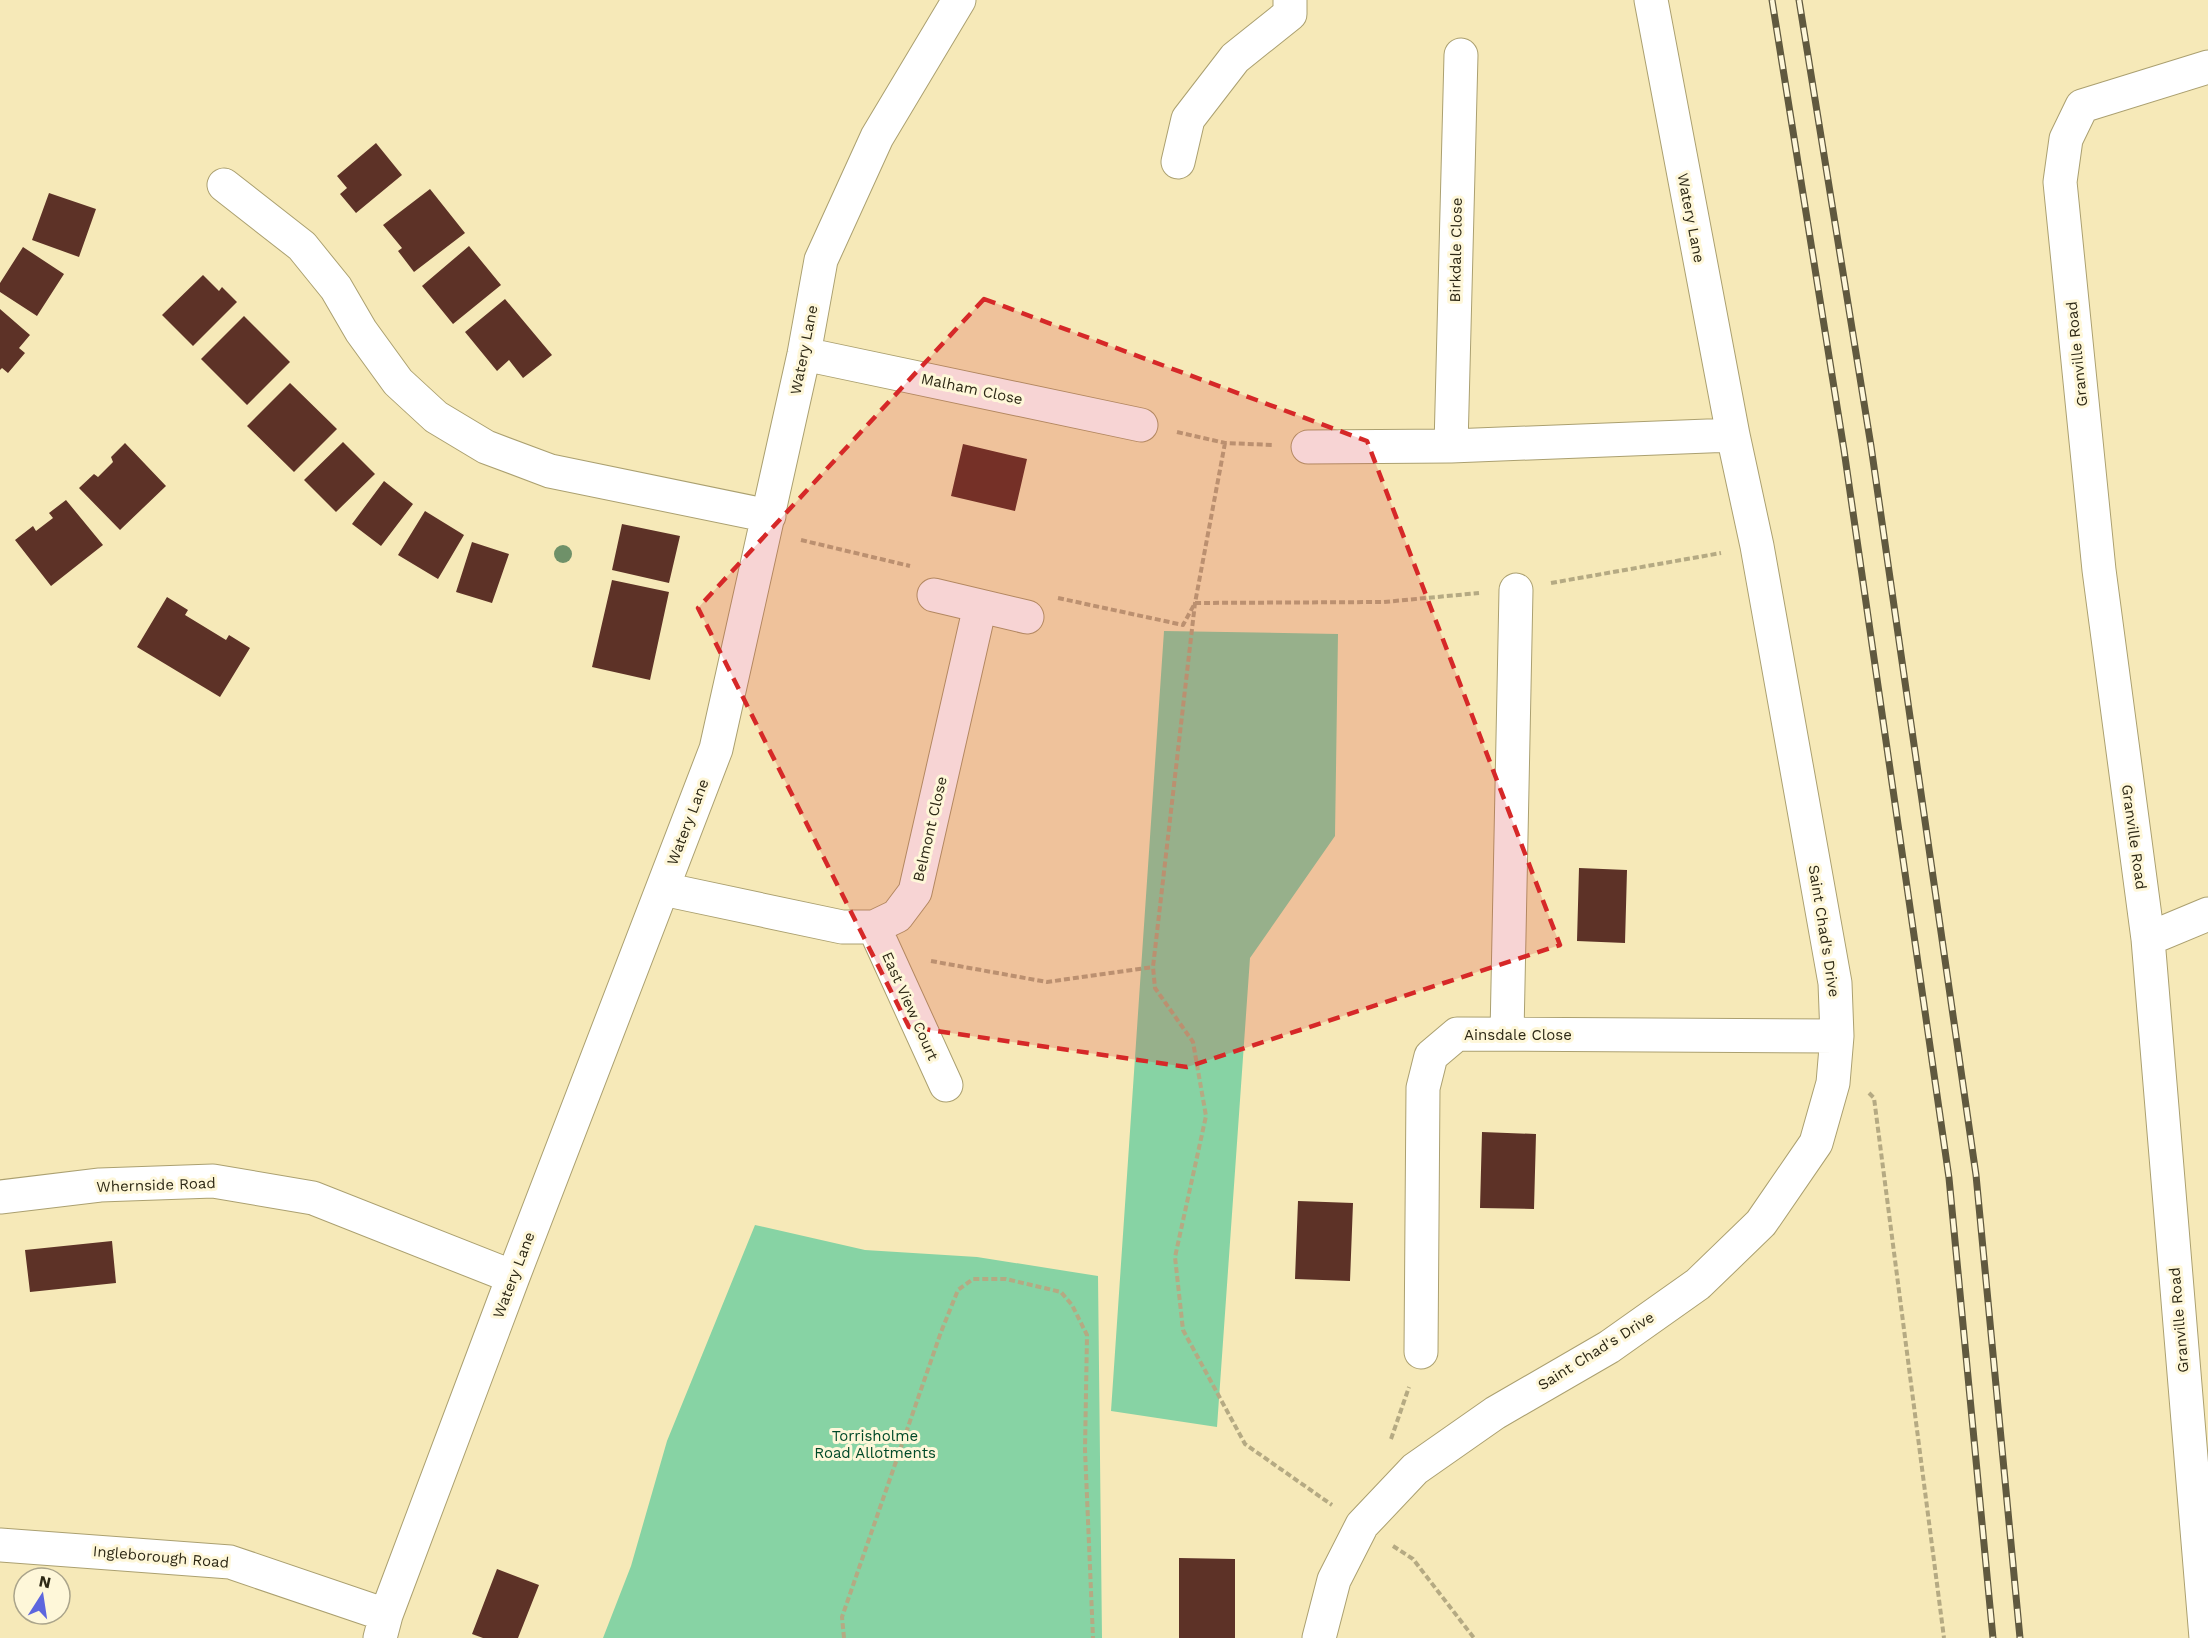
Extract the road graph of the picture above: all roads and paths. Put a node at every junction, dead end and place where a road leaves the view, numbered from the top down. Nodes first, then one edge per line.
1 (959, 0) edge
2 (1290, 0) edge
3 (1651, 0) edge
4 (1461, 55) dead end
5 (2208, 67) edge
6 (1178, 162) dead end
7 (224, 185) dead end
8 (804, 354) junction
9 (1141, 425) joint
10 (1732, 435) junction
11 (1225, 442) junction
12 (1451, 446) junction
13 (1308, 447) joint
14 (769, 516) junction
15 (793, 538) dead end
16 (1757, 546) junction
17 (917, 567) dead end
18 (1516, 590) junction
19 (934, 596) dead end
20 (1055, 598) dead end
21 (1195, 603) junction
22 (980, 606) junction
23 (1027, 617) dead end
24 (663, 889) junction
25 (2208, 914) edge
26 (874, 927) junction
27 (2148, 939) junction
28 (926, 960) dead end
29 (1153, 968) junction
30 (1507, 1034) junction
31 (1836, 1047) junction
32 (946, 1085) dead end
33 (0, 1197) edge
34 (513, 1276) junction
35 (1421, 1352) joint
36 (1415, 1469) junction
37 (1362, 1525) junction
38 (0, 1545) edge
39 (2204, 1563) edge
40 (383, 1626) edge
41 (844, 1638) edge
42 (1093, 1638) edge
43 (1319, 1638) edge
44 (1474, 1638) edge
45 (1944, 1638) edge
46 (2206, 1638) edge

1 - 8 street, Watery Lane
2 - 6 street
3 - 10 street, Watery Lane
4 - 12 street, Birkdale Close
5 - 27 street, Granville Road
7 - 14 street
8 - 9 street, Malham Close
8 - 14 street, Watery Lane
9 - 11 path
10 - 12 street
10 - 16 street, Saint Chad's Drive
11 - 13 path
11 - 21 path
12 - 13 street
14 - 24 street, Watery Lane
15 - 17 path
16 - 18 path
16 - 31 street, Saint Chad's Drive
18 - 21 path
18 - 30 street
19 - 22 street
20 - 21 path
21 - 29 path
22 - 23 street
22 - 26 street, Belmont Close
24 - 26 street, Belmont Close
24 - 34 street, Watery Lane
25 - 27 street
26 - 32 street, East View Court
27 - 39 street, Granville Road
28 - 29 path
29 - 37 path
30 - 31 street, Ainsdale Close
30 - 35 street, Ainsdale Close
31 - 36 street, Saint Chad's Drive
31 - 45 path
33 - 34 street, Whernside Road
34 - 40 street, Watery Lane
35 - 36 path
36 - 37 street, Saint Chad's Drive
37 - 43 street, Saint Chad's Drive
37 - 44 path
38 - 40 street, Ingleborough Road
39 - 46 street, Granville Road
41 - 42 path

